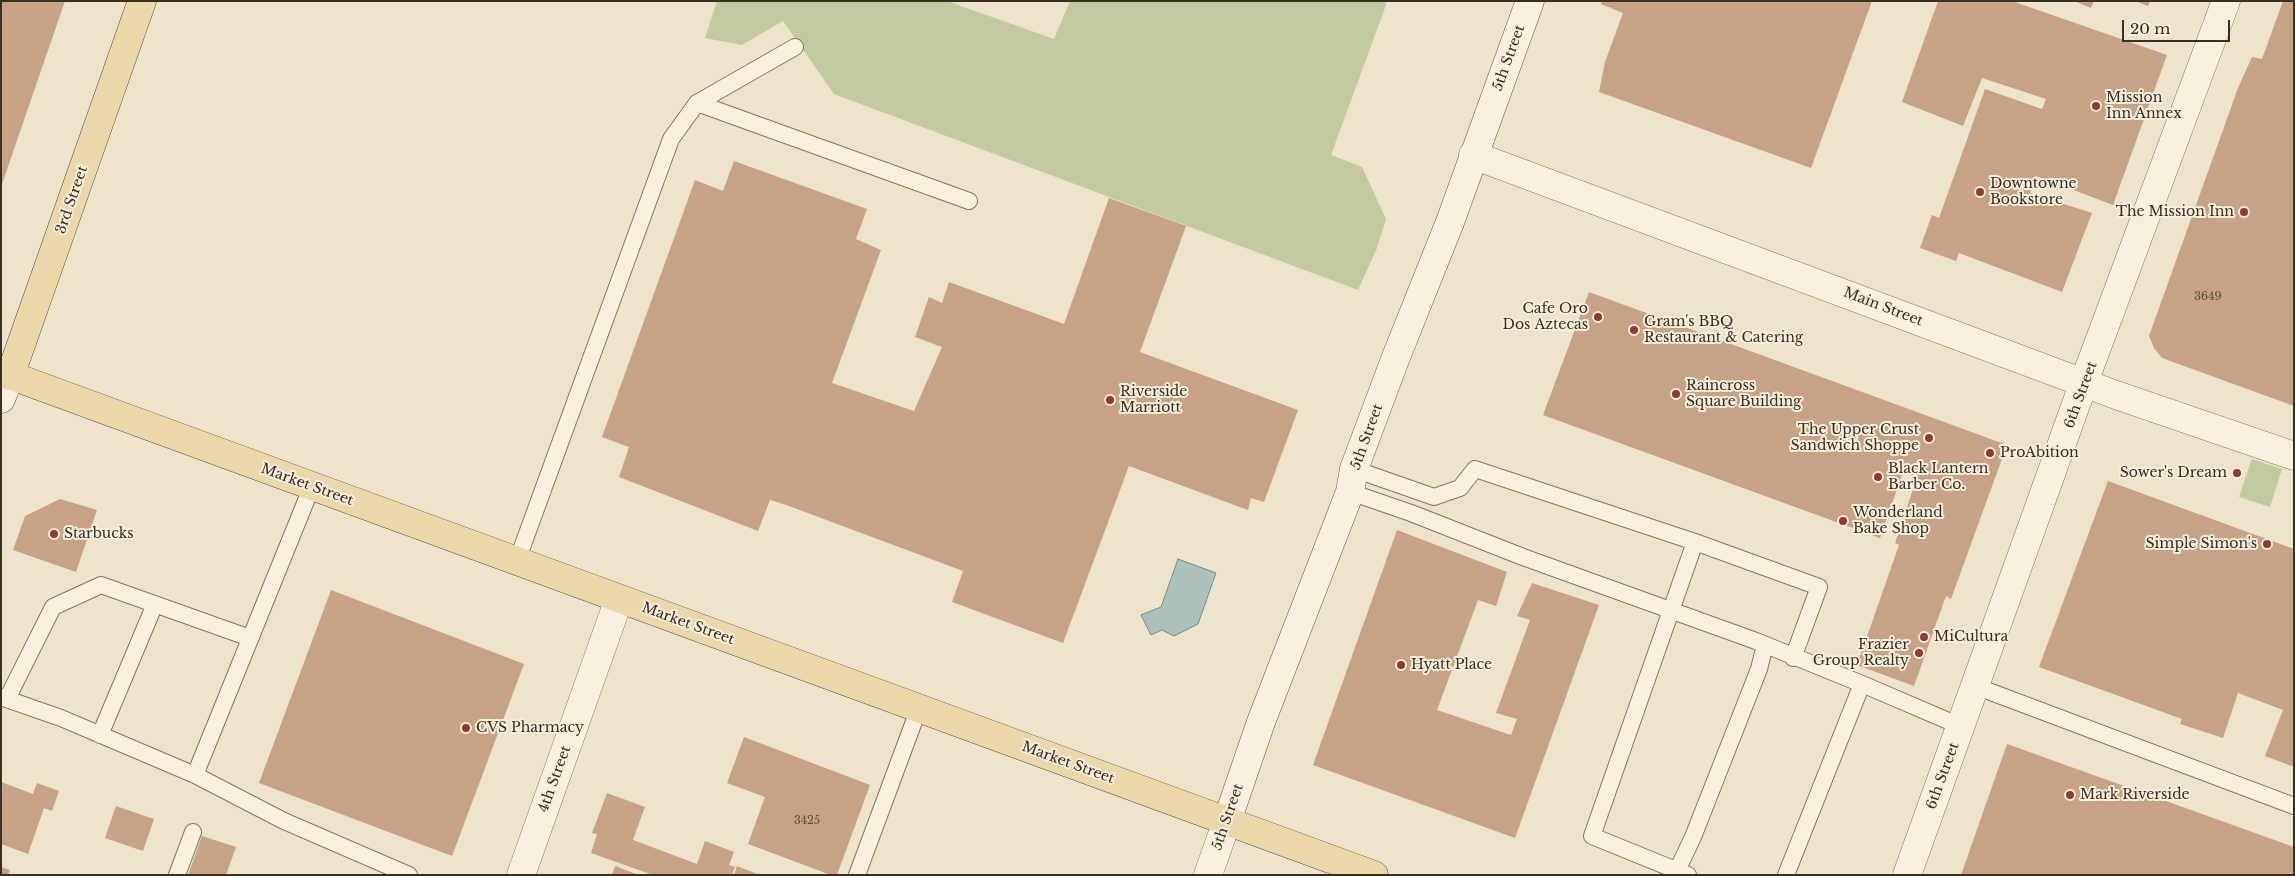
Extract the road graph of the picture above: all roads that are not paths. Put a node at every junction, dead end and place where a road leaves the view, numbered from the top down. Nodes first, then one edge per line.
1 (142, 1) edge
2 (1530, 1) edge
3 (2226, 1) edge
4 (795, 47) dead end
5 (697, 103) junction
6 (1473, 155) junction
7 (969, 201) dead end
8 (4, 382) edge
9 (2084, 382) junction
10 (2294, 456) edge
11 (1352, 481) junction
12 (312, 486) junction
13 (1694, 542) junction
14 (517, 561) junction
15 (619, 598) junction
16 (155, 604) junction
17 (1672, 609) junction
18 (250, 638) junction
19 (1765, 645) junction
20 (1793, 658) junction
21 (1862, 684) junction
22 (1975, 686) junction
23 (4, 698) edge
24 (919, 708) junction
25 (1960, 726) junction
26 (100, 735) junction
27 (194, 775) junction
28 (2294, 806) edge
29 (1226, 820) junction
30 (193, 832) dead end
31 (1680, 874) edge
32 (177, 875) edge
33 (409, 875) edge
34 (521, 875) edge
35 (857, 875) edge
36 (1208, 875) edge
37 (1374, 875) edge
38 (1786, 875) edge
39 (1907, 875) edge

1 - 8 main road, 3rd Street
2 - 6 street, 5th Street
3 - 9 street, 6th Street
4 - 5 lane
5 - 7 lane
5 - 14 lane
6 - 9 street, Main Street
6 - 11 street, 5th Street
8 - 12 main road, Market Street
9 - 10 street, Main Street
9 - 22 street, 6th Street
11 - 13 lane
11 - 17 lane
11 - 29 street, 5th Street
12 - 14 main road, Market Street
12 - 18 lane
13 - 17 lane
13 - 20 lane
14 - 15 main road, Market Street
15 - 24 main road, Market Street
15 - 34 street, 4th Street
16 - 18 lane
16 - 23 lane
16 - 26 lane
17 - 19 lane
17 - 31 lane
18 - 27 lane
19 - 20 lane
19 - 31 lane
20 - 21 lane
21 - 25 lane
21 - 38 lane
22 - 25 street, 6th Street
22 - 28 lane
23 - 26 lane
24 - 29 main road, Market Street
24 - 35 lane
25 - 39 street, 6th Street
26 - 27 lane
27 - 33 lane
29 - 36 street, 5th Street
29 - 37 main road, Market Street
30 - 32 lane

